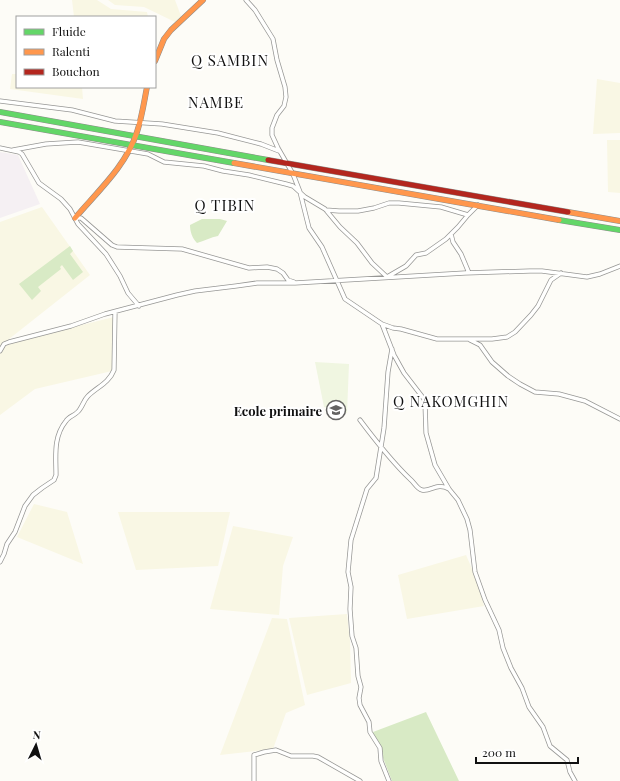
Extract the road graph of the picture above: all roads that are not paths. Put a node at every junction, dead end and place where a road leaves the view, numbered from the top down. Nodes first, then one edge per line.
1 (203, 0) edge
2 (246, 0) edge
3 (156, 59) edge
4 (147, 88) edge
5 (0, 101) edge
6 (0, 112) edge
7 (0, 122) edge
8 (139, 123) junction
9 (136, 136) junction
10 (0, 148) edge
11 (130, 148) junction
12 (13, 150) junction
13 (280, 152) junction
14 (286, 162) junction
15 (293, 174) junction
16 (300, 192) junction
17 (478, 205) junction
18 (325, 210) junction
19 (468, 215) junction
20 (75, 218) junction
21 (620, 221) edge
22 (620, 230) edge
23 (451, 234) junction
24 (620, 266) edge
25 (469, 273) junction
26 (561, 273) junction
27 (387, 277) junction
28 (336, 280) junction
29 (295, 283) junction
30 (139, 306) junction
31 (116, 312) junction
32 (382, 324) junction
33 (470, 340) junction
34 (392, 348) junction
35 (0, 351) edge
36 (620, 419) edge
37 (360, 420) dead end
38 (382, 447) junction
39 (449, 489) junction
40 (0, 562) edge
41 (254, 781) edge
42 (360, 781) edge
43 (389, 781) edge
44 (576, 781) edge

1 - 3 main road
2 - 13 street
4 - 8 main road
5 - 8 street
6 - 9 main road
7 - 11 main road
8 - 9 main road
8 - 13 street
9 - 11 main road
9 - 14 main road
10 - 12 street
11 - 12 street
11 - 15 main road
11 - 16 street
11 - 20 main road
12 - 20 street
13 - 14 street
14 - 15 street
14 - 21 main road
15 - 16 street
15 - 17 main road
16 - 18 street
16 - 28 street
17 - 19 street
17 - 22 main road
18 - 19 street
18 - 27 street
19 - 23 street
20 - 29 street
20 - 30 street
23 - 25 street
23 - 27 street
24 - 26 street
25 - 26 street
25 - 27 street
26 - 33 street
27 - 28 street
28 - 29 street
28 - 32 street
29 - 30 street
30 - 31 street
31 - 35 street
31 - 40 street
32 - 33 street
32 - 34 street
33 - 36 street
34 - 38 street
34 - 39 street
37 - 38 street
38 - 39 street
38 - 43 street
39 - 44 street
41 - 42 street

